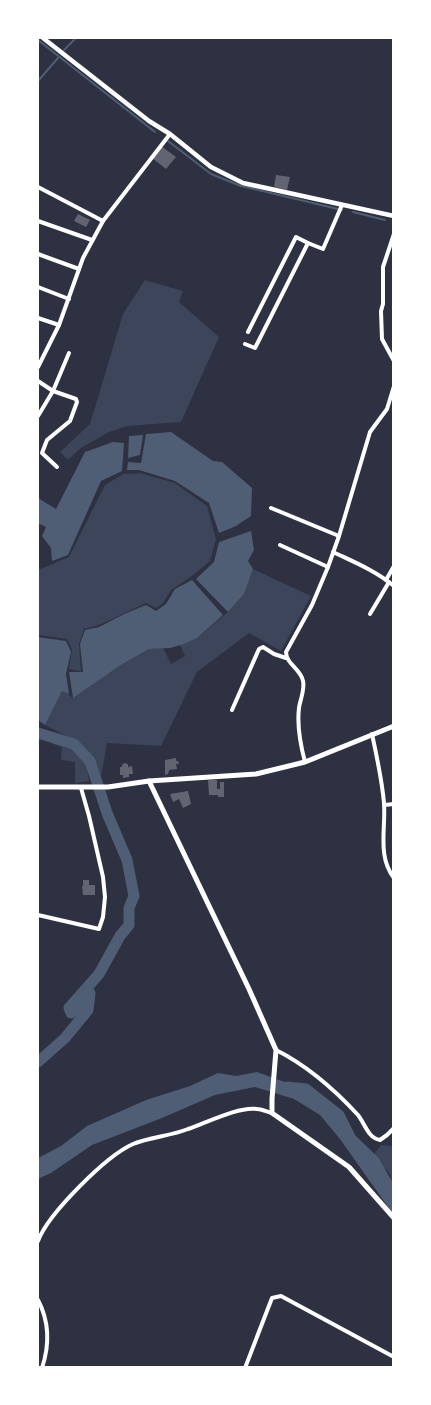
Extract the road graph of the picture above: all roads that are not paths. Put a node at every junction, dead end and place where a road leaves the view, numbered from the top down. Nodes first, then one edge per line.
1 (43, 38) edge
2 (170, 134) junction
3 (38, 187) edge
4 (342, 204) junction
5 (394, 216) edge
6 (103, 221) junction
7 (38, 222) edge
8 (394, 234) edge
9 (92, 240) junction
10 (308, 243) junction
11 (38, 254) edge
12 (79, 269) junction
13 (38, 287) edge
14 (69, 299) junction
15 (38, 318) edge
16 (59, 325) junction
17 (248, 332) dead end
18 (245, 344) dead end
19 (69, 354) dead end
20 (393, 360) edge
21 (38, 367) edge
22 (38, 381) edge
23 (394, 386) edge
24 (52, 391) junction
25 (38, 416) edge
26 (57, 467) dead end
27 (271, 508) dead end
28 (340, 536) junction
29 (280, 545) dead end
30 (333, 552) junction
31 (328, 566) junction
32 (394, 566) edge
33 (387, 581) junction
34 (394, 586) edge
35 (370, 614) dead end
36 (286, 658) junction
37 (232, 710) dead end
38 (394, 726) edge
39 (372, 734) junction
40 (305, 762) junction
41 (149, 781) junction
42 (38, 787) edge
43 (81, 788) junction
44 (394, 804) edge
45 (384, 805) junction
46 (394, 878) edge
47 (38, 916) edge
48 (276, 1050) junction
49 (272, 1113) junction
50 (394, 1128) edge
51 (394, 1218) edge
52 (38, 1241) edge
53 (38, 1300) edge
54 (394, 1357) edge
55 (42, 1368) edge
56 (245, 1368) edge

1 - 2 street
2 - 4 street
2 - 6 street
3 - 6 street
4 - 5 street
4 - 10 street
6 - 9 street
7 - 9 street
8 - 20 street
9 - 12 street
10 - 17 street
10 - 18 street
11 - 12 street
12 - 14 street
13 - 14 street
14 - 16 street
15 - 16 street
16 - 21 street
19 - 24 street
22 - 24 street
23 - 28 street
24 - 25 street
24 - 26 street
27 - 28 street
28 - 30 street
29 - 31 street
30 - 31 street
30 - 33 street
31 - 36 street
32 - 33 street
33 - 34 street
33 - 35 street
36 - 37 street
36 - 40 street
38 - 39 main road
39 - 40 main road
39 - 45 street
40 - 41 main road
41 - 43 main road
41 - 48 main road
42 - 43 main road
43 - 47 street
44 - 45 street
45 - 46 street
48 - 49 main road
48 - 50 street
49 - 51 main road
49 - 52 street
53 - 55 street
54 - 56 street

